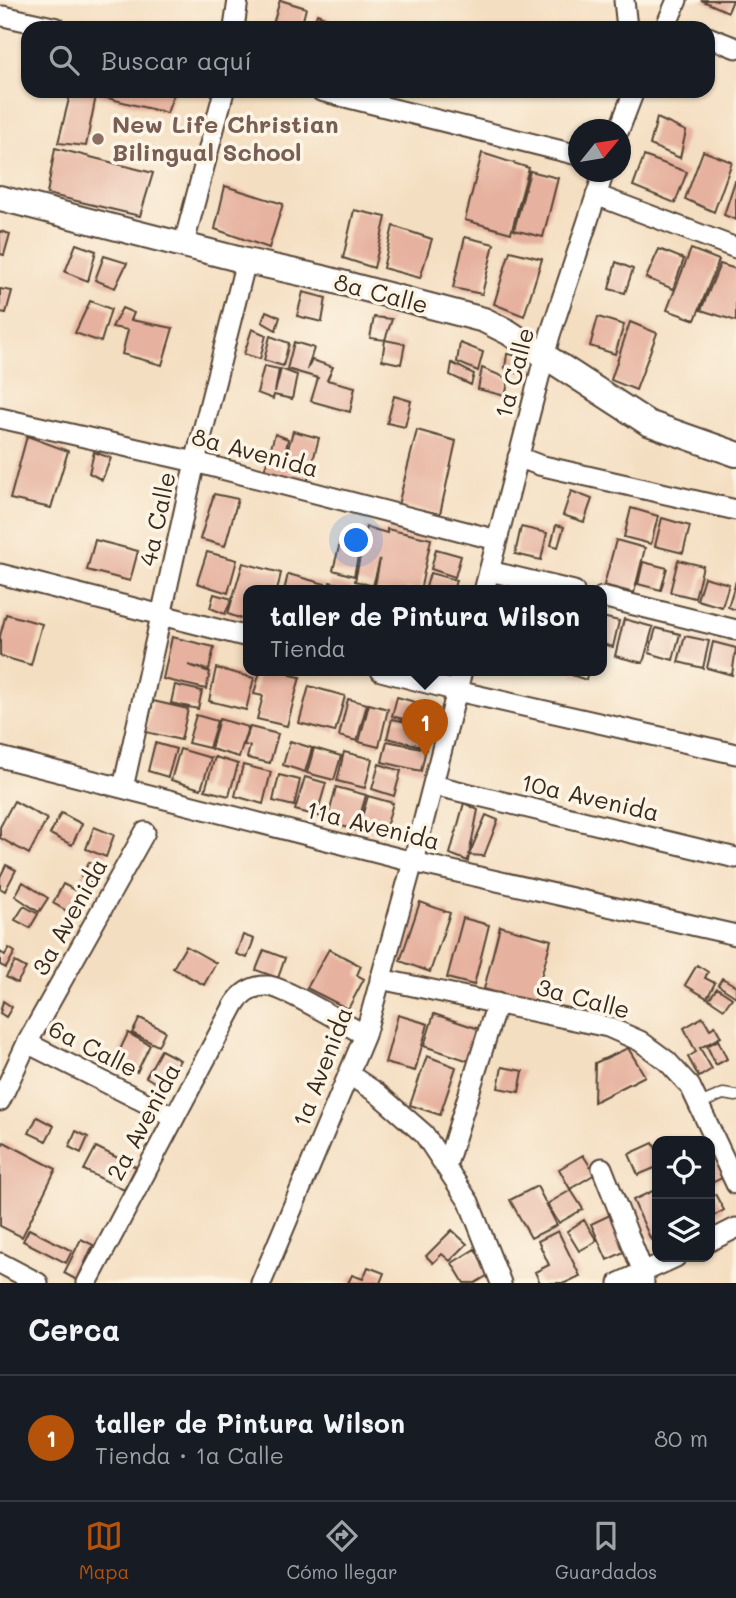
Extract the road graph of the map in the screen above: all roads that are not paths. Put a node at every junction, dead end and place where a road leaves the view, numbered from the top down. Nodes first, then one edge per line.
1 (238, 0) edge
2 (624, 0) edge
3 (677, 0) edge
4 (4, 16) dead end
5 (26, 21) edge
6 (235, 21) edge
7 (626, 21) edge
8 (673, 21) edge
9 (715, 40) edge
10 (736, 48) edge
11 (222, 98) edge
12 (349, 98) edge
13 (631, 98) edge
14 (623, 119) edge
15 (568, 152) edge
16 (601, 182) edge
17 (596, 195) junction
18 (0, 198) edge
19 (184, 243) junction
20 (736, 248) edge
21 (246, 261) junction
22 (544, 357) junction
23 (0, 418) edge
24 (736, 454) edge
25 (518, 457) junction
26 (195, 462) junction
27 (736, 510) edge
28 (497, 540) junction
29 (489, 571) junction
30 (0, 574) edge
31 (486, 585) edge
32 (548, 585) edge
33 (607, 598) edge
34 (162, 614) junction
35 (736, 630) edge
36 (243, 635) edge
37 (401, 676) edge
38 (461, 676) edge
39 (457, 691) junction
40 (736, 754) edge
41 (0, 757) edge
42 (433, 785) junction
43 (123, 788) junction
44 (145, 832) dead end
45 (736, 858) edge
46 (413, 862) junction
47 (736, 935) edge
48 (380, 979) junction
49 (497, 1003) junction
50 (365, 1035) junction
51 (27, 1043) junction
52 (350, 1075) junction
53 (736, 1096) edge
54 (0, 1101) edge
55 (699, 1104) junction
56 (174, 1117) junction
57 (446, 1167) junction
58 (602, 1168) dead end
59 (736, 1185) edge
60 (736, 1228) edge
61 (715, 1238) edge
62 (668, 1262) edge
63 (0, 1264) edge
64 (644, 1278) edge
65 (38, 1283) edge
66 (87, 1283) edge
67 (261, 1283) edge
68 (501, 1283) edge
69 (619, 1283) edge

1 - 6 street
2 - 7 street
3 - 8 street
4 - 5 street
9 - 10 street
11 - 19 street
12 - 15 street
13 - 14 street
16 - 17 street, 1a Calle
17 - 20 street
17 - 22 street, 1a Calle
18 - 19 street, 8a Calle
19 - 21 street, 8a Calle
21 - 22 street, 8a Calle
21 - 26 street, 4a Calle
22 - 24 street, 8a Calle
22 - 25 street, 1a Calle
23 - 26 street, 8a Avenida
25 - 27 street
25 - 28 street, 1a Calle
26 - 28 street, 8a Avenida
26 - 34 street, 4a Calle
28 - 29 street, 1a Calle
29 - 31 street, 1a Calle
29 - 32 street
30 - 34 street
33 - 35 street
34 - 36 street
34 - 43 street, 4a Calle
37 - 39 street
38 - 39 street
39 - 40 street
39 - 42 street
41 - 43 street, 11a Avenida
42 - 45 street, 10a Avenida
42 - 46 street
43 - 46 street, 11a Avenida
44 - 51 street, 3a Avenida
46 - 47 street, 11a Avenida
46 - 48 street, 1a Avenida
48 - 49 street, 3a Calle
48 - 50 street, 1a Avenida
49 - 55 street, 3a Calle
49 - 57 street
50 - 52 street, 1a Avenida
50 - 56 street, 2a Avenida
51 - 54 street, 3a Avenida
51 - 56 street, 6a Calle
52 - 57 street
52 - 67 street, 1a Avenida
53 - 55 lane
55 - 59 street, 3a Calle
56 - 66 street, 2a Avenida
57 - 68 street
58 - 64 street
60 - 61 street
62 - 64 street
63 - 65 street
64 - 69 street

